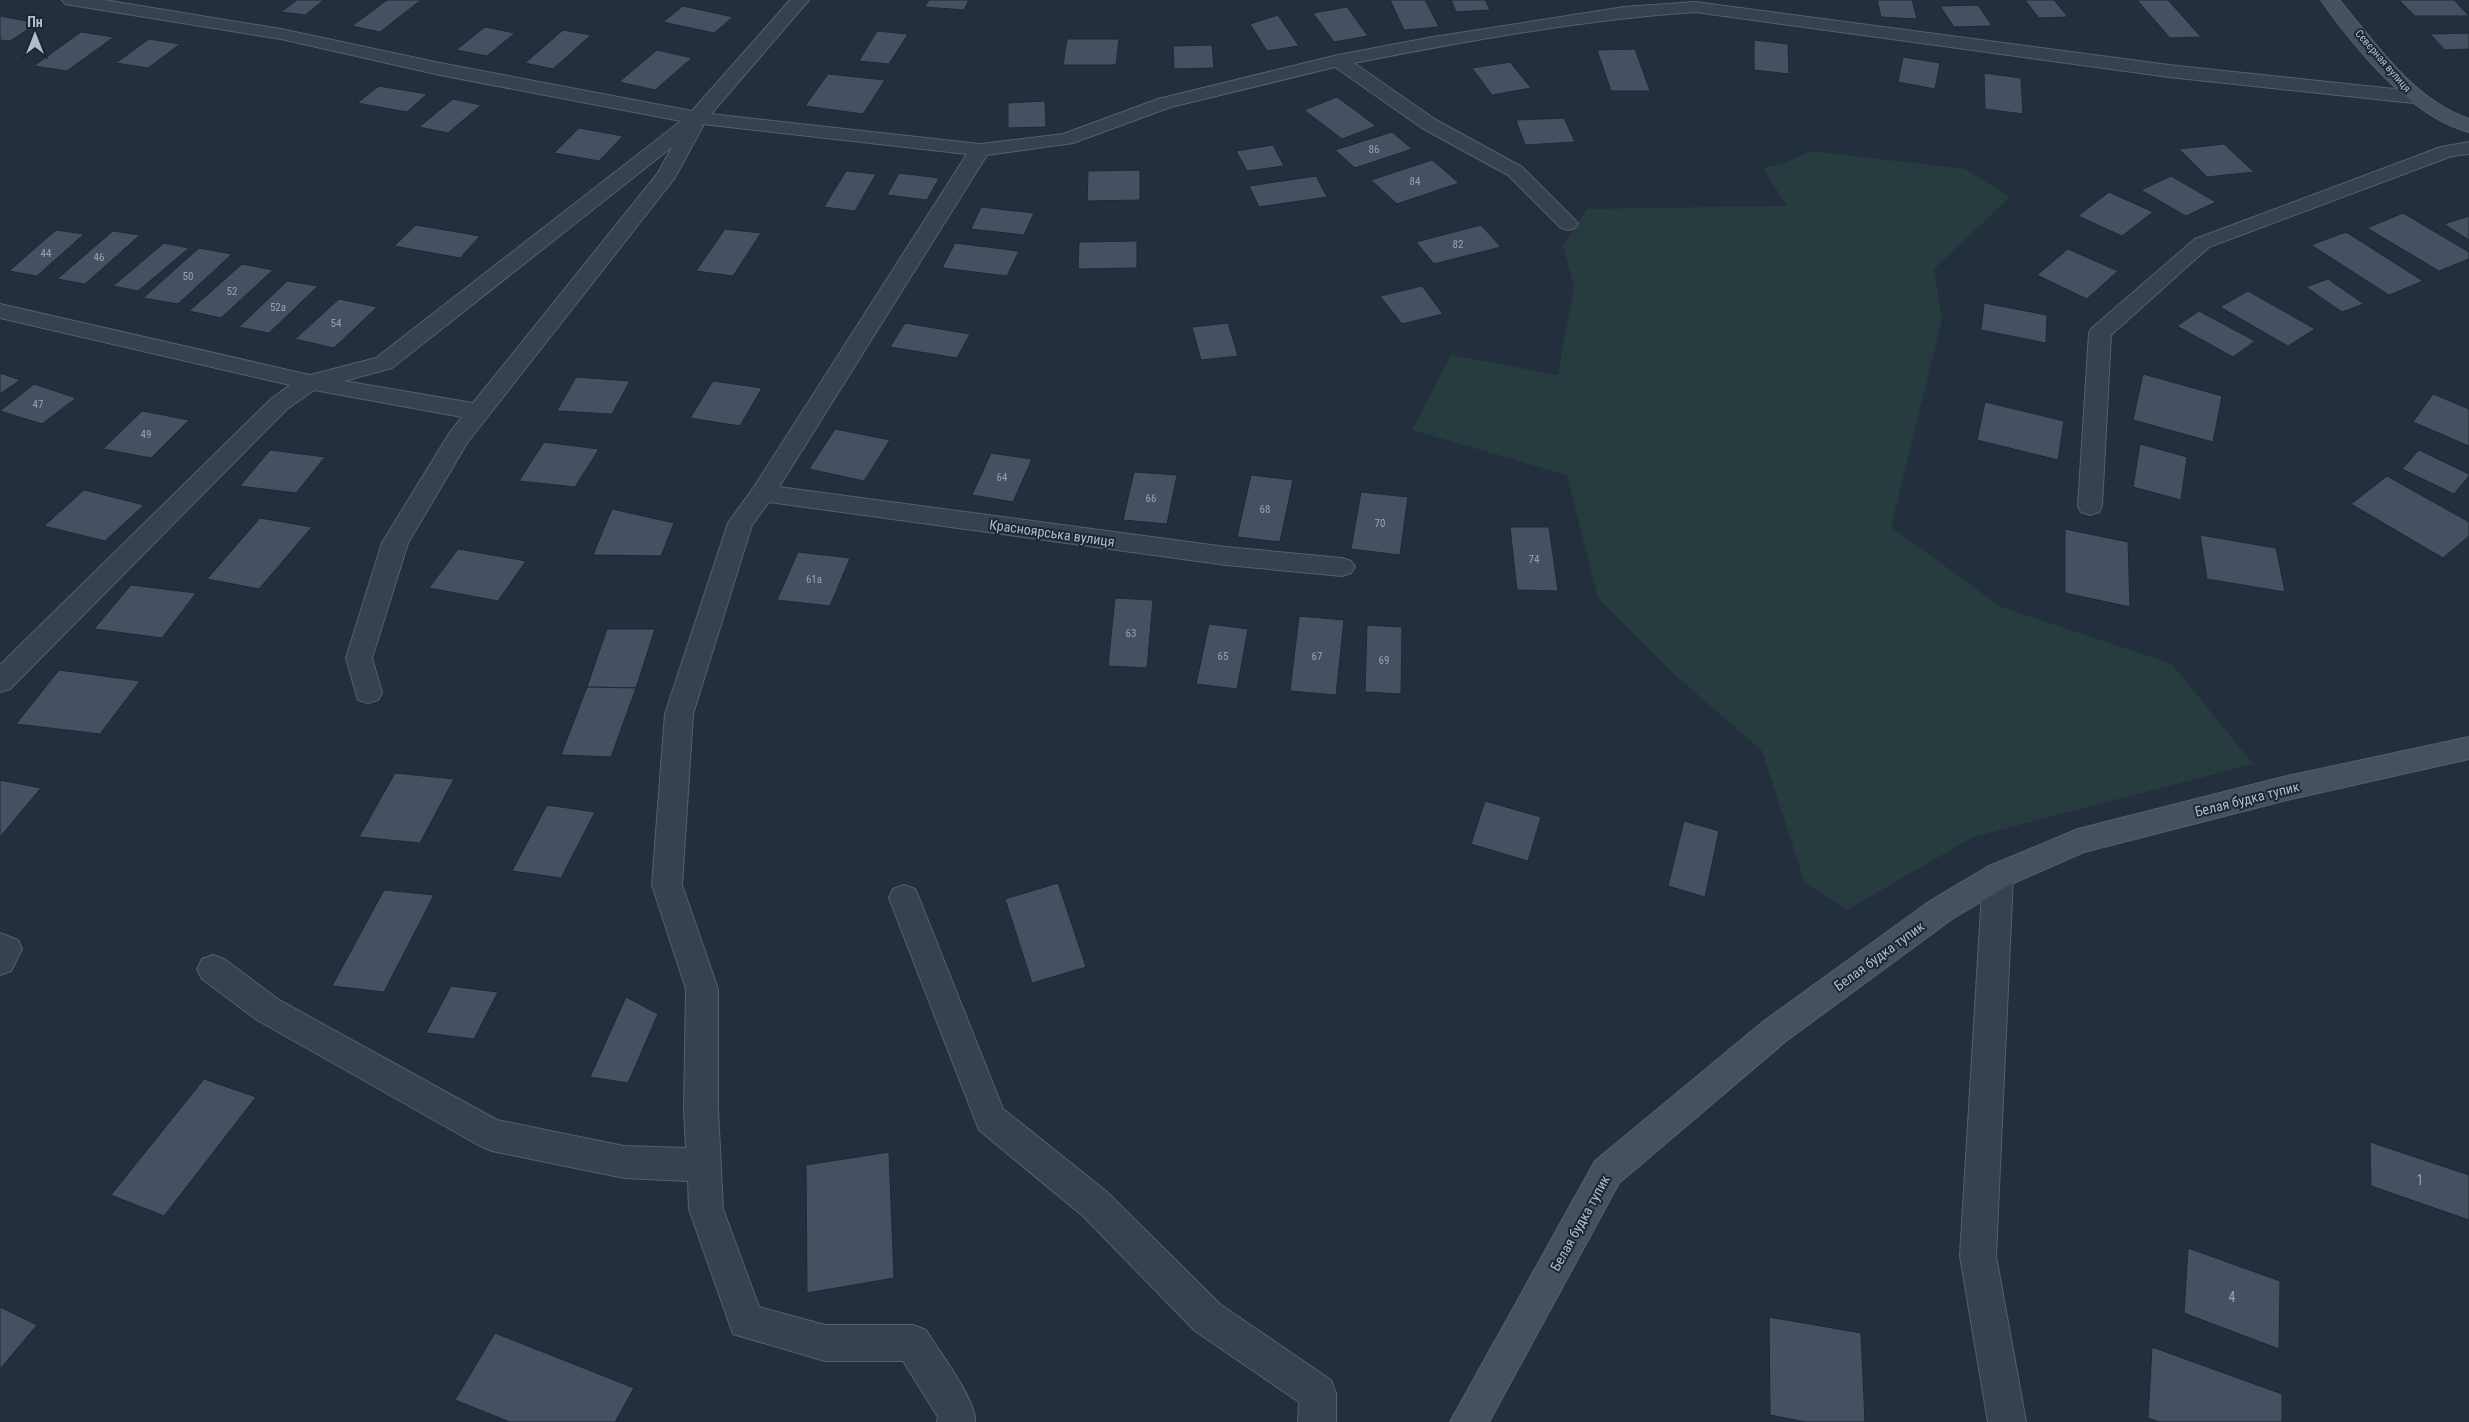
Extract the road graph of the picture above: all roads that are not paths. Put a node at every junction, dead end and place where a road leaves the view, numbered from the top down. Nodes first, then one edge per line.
1 (71, 0) edge
2 (800, 0) edge
3 (2330, 0) edge
4 (1338, 60) junction
5 (2413, 97) junction
6 (697, 118) junction
7 (2469, 126) edge
8 (2469, 148) edge
9 (980, 150) junction
10 (1568, 224) dead end
11 (0, 311) edge
12 (310, 382) junction
13 (479, 412) junction
14 (763, 493) junction
15 (2090, 506) dead end
16 (1342, 566) dead end
17 (0, 682) edge
18 (368, 693) dead end
19 (2469, 748) edge
20 (1998, 876) junction
21 (904, 898) dead end
22 (0, 946) edge
23 (0, 960) edge
24 (212, 969) dead end
25 (703, 1165) junction
26 (956, 1422) edge
27 (1317, 1422) edge
28 (1469, 1422) edge
29 (2007, 1422) edge

1 - 6 street
2 - 6 street
3 - 5 street, Сєвєрная вулиця
4 - 5 street
4 - 9 street
4 - 10 street
5 - 7 street, Сєвєрная вулиця
6 - 9 street
6 - 12 street
6 - 13 street
8 - 15 street
9 - 14 street
11 - 12 street
12 - 13 street
12 - 17 street
13 - 18 street
14 - 16 street, Красноярська вулиця
14 - 25 street
19 - 20 street, Белая будка тупик
20 - 28 street, Белая будка тупик
20 - 29 street
21 - 27 street
22 - 23 street
24 - 25 street
25 - 26 street

